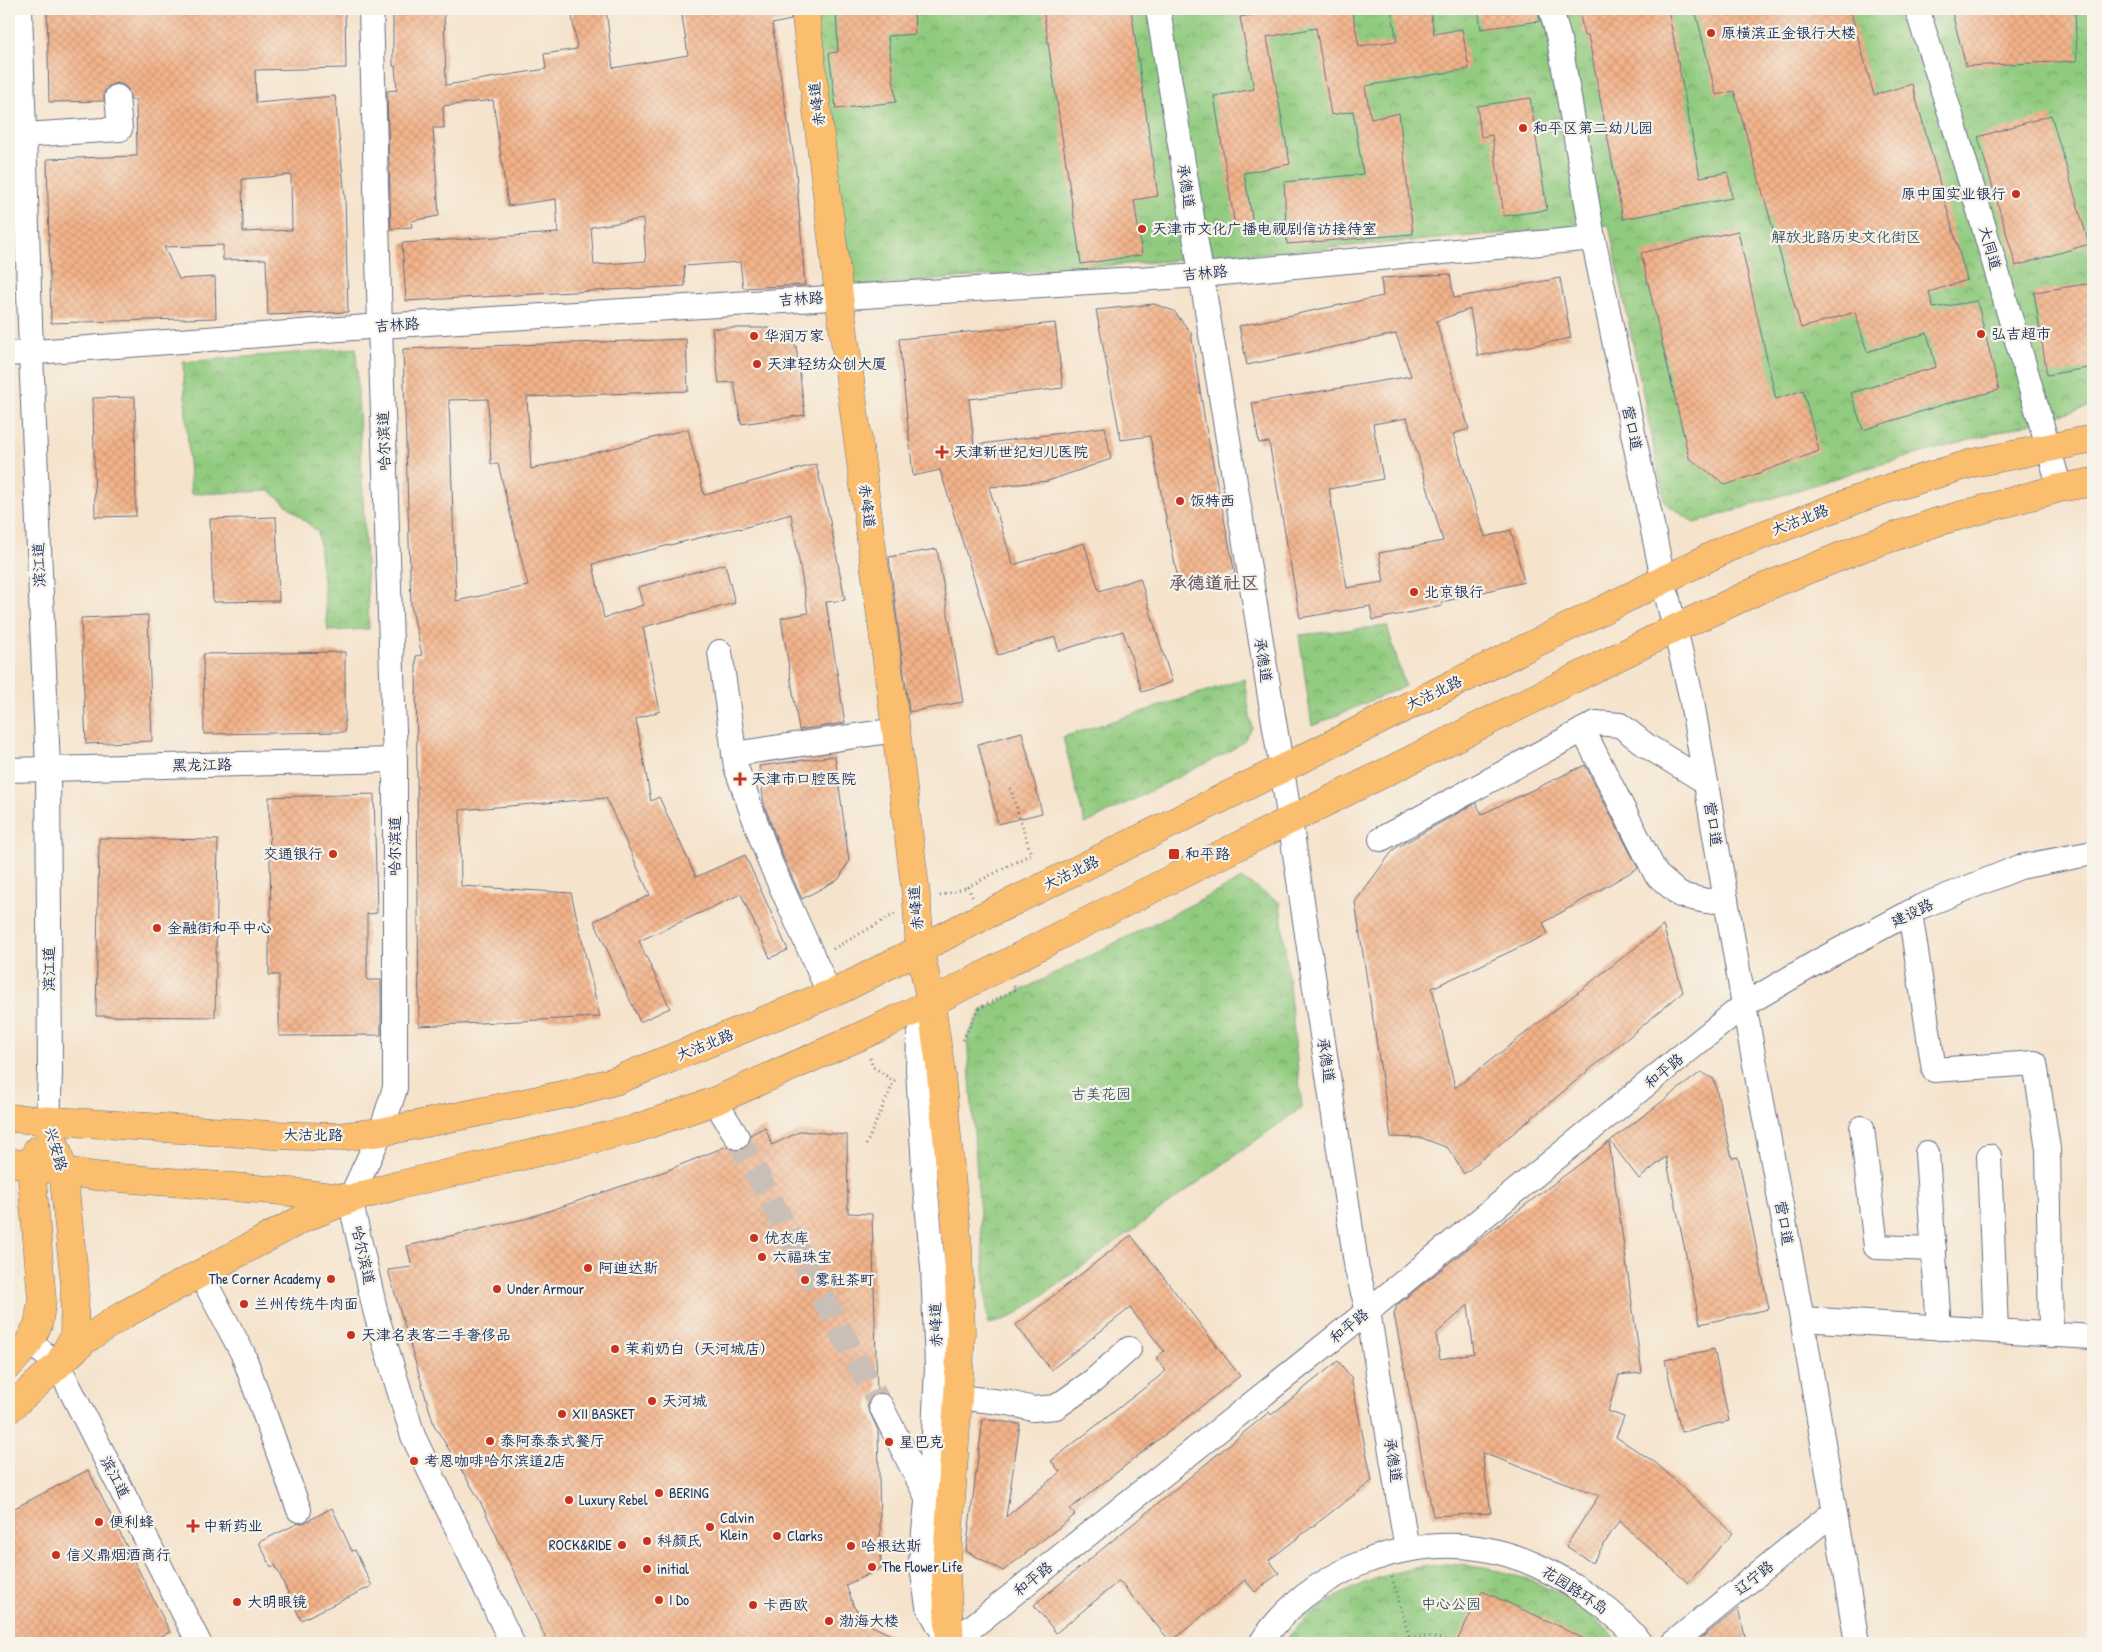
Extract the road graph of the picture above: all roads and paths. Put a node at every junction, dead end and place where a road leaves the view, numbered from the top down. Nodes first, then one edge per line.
1 (20, 9) edge
2 (371, 9) edge
3 (806, 9) edge
4 (1158, 9) edge
5 (1170, 9) edge
6 (1551, 9) edge
7 (1917, 9) edge
8 (117, 97) dead end
9 (24, 135) junction
10 (1593, 238) junction
11 (1207, 274) junction
12 (839, 296) junction
13 (380, 326) junction
14 (20, 353) edge
15 (2093, 439) edge
16 (2047, 448) junction
17 (2093, 482) edge
18 (2060, 488) junction
19 (1663, 579) junction
20 (1676, 628) junction
21 (720, 652) dead end
22 (896, 730) junction
23 (1583, 730) junction
24 (734, 754) junction
25 (395, 760) junction
26 (1287, 766) junction
27 (48, 768) junction
28 (9, 770) edge
29 (1706, 782) junction
30 (1295, 818) junction
31 (1381, 839) dead end
32 (2093, 853) edge
33 (1726, 900) junction
34 (1910, 912) junction
35 (920, 950) junction
36 (830, 994) junction
37 (931, 1003) junction
38 (1744, 1006) junction
39 (715, 1101) junction
40 (9, 1118) edge
41 (48, 1120) junction
42 (1862, 1128) dead end
43 (381, 1132) junction
44 (736, 1137) tunnel mouth
45 (1927, 1153) dead end
46 (1989, 1156) dead end
47 (20, 1164) edge
48 (63, 1170) junction
49 (350, 1199) junction
50 (1934, 1249) junction
51 (200, 1272) junction
52 (1368, 1311) junction
53 (1802, 1319) junction
54 (1939, 1328) junction
55 (1996, 1331) junction
56 (2051, 1335) junction
57 (2093, 1338) edge
58 (28, 1344) junction
59 (1129, 1349) dead end
60 (58, 1365) junction
61 (9, 1366) edge
62 (958, 1397) junction
63 (881, 1406) tunnel mouth
64 (9, 1409) edge
65 (928, 1499) junction
66 (299, 1510) dead end
67 (1834, 1512) junction
68 (1397, 1552) junction
69 (1410, 1637) junction
70 (190, 1640) edge
71 (1451, 1641) dead end
72 (511, 1643) edge
73 (950, 1643) edge
74 (1262, 1643) edge
75 (1390, 1643) edge
76 (1411, 1643) edge
77 (1640, 1643) edge
78 (1673, 1643) edge
79 (1857, 1643) edge

1 - 9 street, 滨江道
2 - 13 street, 哈尔滨道
3 - 12 main road, 赤峰道
4 - 11 street, 承德道
5 - 11 street, 承德道
6 - 10 street, 营口道
7 - 16 street, 大同道
8 - 9 street
9 - 14 street, 滨江道
10 - 11 street, 吉林路
10 - 19 street, 营口道
11 - 12 street, 吉林路
11 - 26 street, 承德道
12 - 13 street, 吉林路
12 - 22 main road, 赤峰道
13 - 14 street, 吉林路
13 - 25 street, 哈尔滨道
14 - 27 street, 滨江道
15 - 16 main road, 大沽北路
16 - 18 street, 大同道
16 - 19 main road, 大沽北路
17 - 18 main road
18 - 20 main road
19 - 20 street, 营口道
19 - 26 main road, 大沽北路
20 - 29 street, 营口道
20 - 30 main road
21 - 24 street
22 - 24 street
22 - 35 main road, 赤峰道
23 - 29 street
23 - 31 street
23 - 33 street
24 - 36 street
25 - 27 street, 黑龙江路
25 - 43 street, 哈尔滨道
26 - 30 street, 承德道
26 - 35 main road, 大沽北路
27 - 28 street, 黑龙江路
27 - 41 street, 滨江道
29 - 33 street, 营口道
30 - 37 main road
30 - 52 street, 承德道
32 - 34 street, 建设路
33 - 38 street, 营口道
34 - 38 street, 建设路
34 - 56 street
35 - 36 main road, 大沽北路
35 - 37 main road, 赤峰道
36 - 43 main road, 大沽北路
37 - 39 main road
37 - 62 main road, 赤峰道
37 - 65 street, 赤峰道
38 - 52 street, 和平路
38 - 53 street, 营口道
39 - 44 street
39 - 49 main road
40 - 41 main road, 大沽北路
41 - 43 main road, 大沽北路
41 - 47 main road, 兴安路
41 - 48 main road, 兴安路
42 - 50 street
43 - 49 street, 哈尔滨道
45 - 50 street
46 - 55 street
47 - 48 main road
47 - 58 main road, 兴安路
48 - 49 main road
48 - 60 main road, 兴安路
49 - 51 main road
49 - 72 street, 哈尔滨道
50 - 54 street
51 - 60 main road
51 - 66 street
52 - 68 street, 承德道
52 - 73 street, 和平路
53 - 54 street
53 - 67 street, 营口道
54 - 55 street
55 - 56 street
56 - 57 street
58 - 60 street
58 - 61 main road, 兴安路
59 - 62 street
60 - 64 main road, 兴安路
60 - 70 street, 滨江道
62 - 73 main road, 赤峰道
63 - 65 street
65 - 73 street, 赤峰道
67 - 78 street, 辽宁路
67 - 79 street, 营口道
68 - 69 path
68 - 74 street, 花园路环岛
68 - 77 street, 花园路环岛
69 - 71 path
69 - 75 path
69 - 76 path

